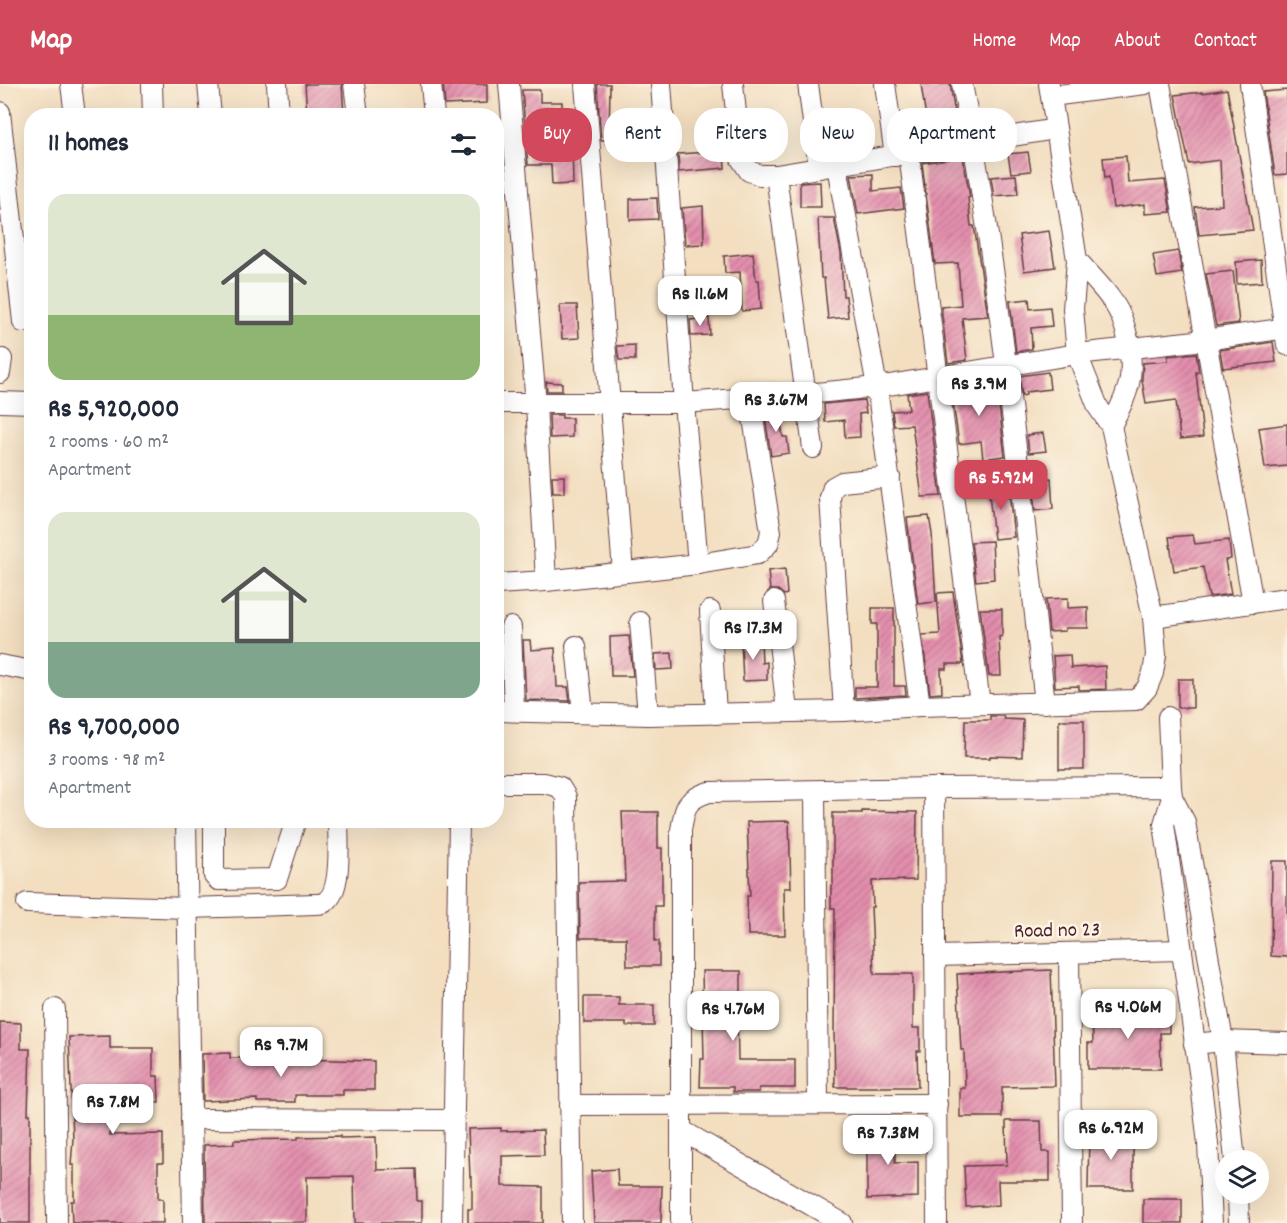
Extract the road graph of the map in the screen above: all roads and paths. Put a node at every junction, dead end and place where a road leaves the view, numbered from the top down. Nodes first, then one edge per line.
1 (71, 84) edge
2 (152, 84) edge
3 (208, 84) edge
4 (277, 84) edge
5 (354, 84) edge
6 (431, 84) edge
7 (509, 84) edge
8 (585, 84) edge
9 (661, 84) edge
10 (733, 84) edge
11 (808, 84) edge
12 (885, 84) edge
13 (962, 84) edge
14 (1145, 84) edge
15 (1160, 84) edge
16 (1250, 84) edge
17 (1122, 85) edge
18 (1050, 90) edge
19 (74, 108) edge
20 (153, 108) edge
21 (210, 108) edge
22 (278, 108) edge
23 (357, 108) edge
24 (433, 108) edge
25 (891, 108) edge
26 (966, 108) edge
27 (0, 112) edge
28 (1056, 129) junction
29 (1017, 136) edge
30 (887, 157) edge
31 (903, 162) edge
32 (976, 162) edge
33 (828, 167) junction
34 (776, 175) junction
35 (1077, 260) junction
36 (23, 322) dead end
37 (1286, 334) edge
38 (1205, 340) junction
39 (1129, 349) junction
40 (1077, 354) junction
41 (1006, 366) junction
42 (939, 376) junction
43 (877, 387) junction
44 (806, 394) junction
45 (750, 399) junction
46 (0, 402) edge
47 (609, 402) junction
48 (24, 403) edge
49 (504, 403) edge
50 (684, 403) junction
51 (536, 404) junction
52 (1111, 426) junction
53 (813, 448) dead end
54 (890, 477) junction
55 (698, 564) junction
56 (623, 572) junction
57 (546, 581) junction
58 (504, 584) edge
59 (1287, 598) edge
60 (774, 601) dead end
61 (1253, 603) junction
62 (710, 611) dead end
63 (1153, 617) junction
64 (640, 622) dead end
65 (511, 627) dead end
66 (576, 646) dead end
67 (0, 665) edge
68 (24, 670) edge
69 (1045, 703) junction
70 (980, 704) junction
71 (920, 706) junction
72 (505, 711) edge
73 (787, 711) junction
74 (844, 711) junction
75 (583, 713) junction
76 (716, 714) junction
77 (648, 715) junction
78 (1168, 717) dead end
79 (504, 783) edge
80 (934, 788) junction
81 (815, 791) junction
82 (1172, 792) junction
83 (186, 828) edge
84 (214, 828) edge
85 (293, 828) edge
86 (338, 828) edge
87 (459, 828) edge
88 (27, 903) dead end
89 (188, 908) junction
90 (1181, 950) junction
91 (1069, 953) junction
92 (935, 956) junction
93 (55, 1009) dead end
94 (1223, 1041) junction
95 (1287, 1043) edge
96 (1194, 1044) junction
97 (818, 1103) junction
98 (937, 1104) junction
99 (570, 1105) junction
100 (682, 1105) junction
101 (191, 1119) junction
102 (453, 1120) junction
103 (681, 1130) junction
104 (1234, 1150) edge
105 (1238, 1204) edge
106 (57, 1223) edge
107 (193, 1223) edge
108 (452, 1223) edge
109 (572, 1223) edge
110 (681, 1223) edge
111 (842, 1223) edge
112 (937, 1223) edge
113 (1072, 1223) edge
114 (1212, 1223) edge
115 (1239, 1223) edge

1 - 19 street
2 - 20 street
3 - 21 street
4 - 22 street
5 - 23 street
6 - 24 street
7 - 51 street
8 - 47 street
9 - 50 street
10 - 34 street
11 - 33 street
12 - 25 street
13 - 26 street
14 - 17 street
15 - 38 street
16 - 37 street
17 - 18 street
18 - 28 street
27 - 36 street
28 - 29 street
28 - 35 street
30 - 33 street
31 - 42 street
32 - 41 street
33 - 34 street
33 - 43 street
34 - 44 street
35 - 39 street
35 - 40 street
37 - 38 street
38 - 39 street
38 - 61 street
39 - 40 street
39 - 52 street
40 - 41 street
40 - 52 street
41 - 42 street
41 - 69 street
42 - 43 street
42 - 70 street
43 - 44 street
43 - 54 street
44 - 45 street
44 - 53 street
45 - 50 street
45 - 55 street
46 - 48 street
47 - 50 street
47 - 51 street
47 - 56 street
49 - 51 street
50 - 55 street
51 - 57 street
52 - 63 street
54 - 71 street
54 - 74 street
55 - 56 street
56 - 57 street
57 - 58 street
59 - 61 street
60 - 73 street
61 - 63 street
62 - 76 street
63 - 69 street
64 - 77 street
65 - 72 street
66 - 75 street
67 - 68 street
69 - 70 street
70 - 71 street
71 - 74 street
72 - 75 street
73 - 74 street
73 - 76 street
75 - 77 street
76 - 77 street
78 - 82 street
79 - 99 street
80 - 81 street
80 - 82 street
80 - 92 street
81 - 97 street
81 - 100 street
82 - 90 street
82 - 94 street
83 - 89 street
84 - 85 street
86 - 89 street
87 - 102 street
88 - 89 street
89 - 101 street
90 - 91 street, Road no 23
90 - 96 street
91 - 92 street, Road no 23
91 - 113 street
92 - 98 street
93 - 106 street
94 - 95 street
94 - 96 street
94 - 104 street
96 - 114 street
97 - 98 street
97 - 100 street
98 - 112 street
99 - 100 street
99 - 109 street
100 - 103 street
101 - 102 street
101 - 107 street
102 - 108 street
103 - 110 street
103 - 111 street
105 - 115 street

